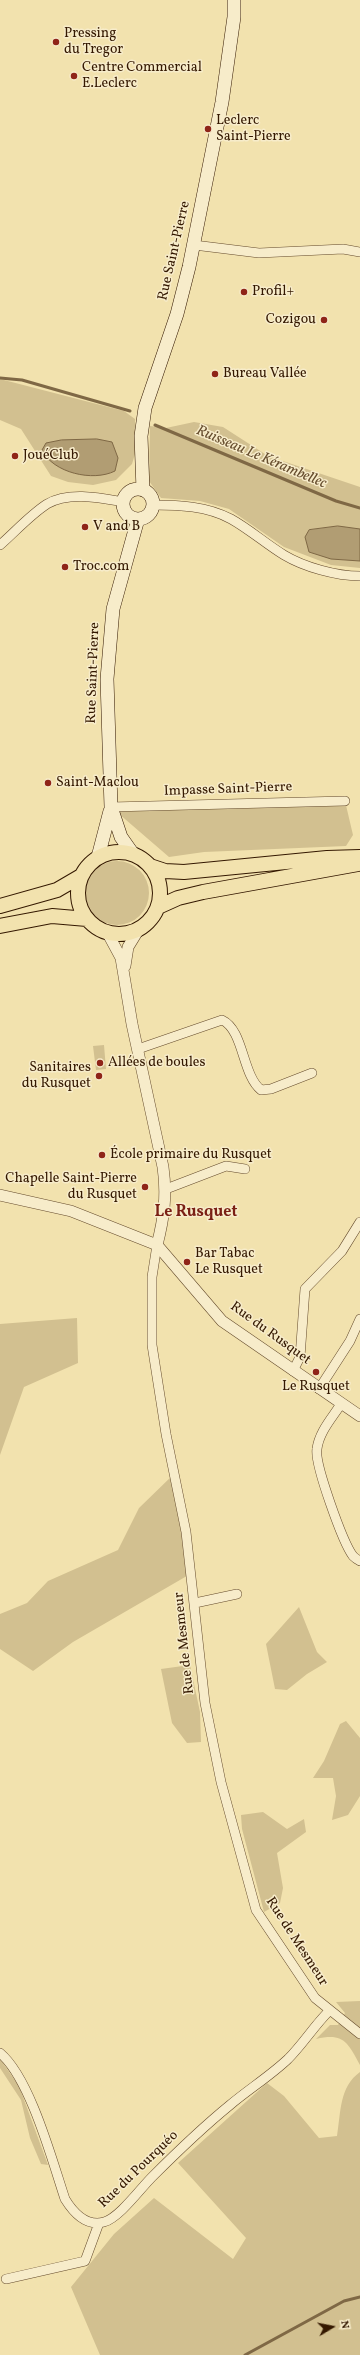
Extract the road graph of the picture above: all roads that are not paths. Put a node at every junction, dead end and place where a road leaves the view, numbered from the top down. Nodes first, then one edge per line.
1 (234, 0) edge
2 (241, 0) edge
3 (234, 17) junction
4 (194, 245) junction
5 (360, 252) edge
6 (143, 490) junction
7 (124, 502) junction
8 (153, 505) junction
9 (138, 519) junction
10 (0, 545) edge
11 (360, 576) edge
12 (345, 801) dead end
13 (111, 807) junction
14 (133, 854) junction
15 (98, 857) junction
16 (360, 857) edge
17 (360, 864) edge
18 (150, 866) junction
19 (81, 876) junction
20 (0, 906) edge
21 (158, 907) junction
22 (87, 919) junction
23 (0, 926) edge
24 (139, 929) junction
25 (107, 932) junction
26 (124, 975) junction
27 (138, 1049) junction
28 (312, 1073) dead end
29 (245, 1170) dead end
30 (166, 1189) junction
31 (0, 1195) edge
32 (360, 1222) edge
33 (157, 1245) junction
34 (360, 1319) edge
35 (293, 1371) junction
36 (319, 1389) junction
37 (341, 1404) junction
38 (360, 1416) edge
39 (360, 1561) edge
40 (237, 1594) dead end
41 (195, 1603) junction
42 (329, 2011) junction
43 (360, 2034) edge
44 (0, 2053) edge
45 (99, 2223) junction
46 (6, 2279) dead end

1 - 3 main road, Rue Saint-Pierre
2 - 3 main road, Rue Saint-Pierre
3 - 4 main road, Rue Saint-Pierre
4 - 5 street
4 - 6 main road, Rue Saint-Pierre
6 - 7 main road
6 - 8 main road
7 - 9 main road
7 - 10 street
8 - 9 main road
8 - 11 street
9 - 13 main road, Rue Saint-Pierre
12 - 13 street, Impasse Saint-Pierre
13 - 14 main road, Rue Saint-Pierre
13 - 15 main road, Rue Saint-Pierre
14 - 15 main road
14 - 18 main road
15 - 19 main road
16 - 18 main road
17 - 21 main road
18 - 21 main road
19 - 20 main road
19 - 22 main road
21 - 24 main road
22 - 23 main road
22 - 25 main road
24 - 25 main road
24 - 26 street
25 - 26 street
26 - 27 street
27 - 28 street
27 - 30 street
29 - 30 street
30 - 33 street
31 - 33 street
32 - 35 street
33 - 35 street, Rue du Rusquet
33 - 41 street, Rue de Mesmeur
34 - 36 street
35 - 36 street, Rue du Rusquet
36 - 37 street, Rue du Rusquet
37 - 38 street, Rue du Rusquet
37 - 39 street
40 - 41 street
41 - 42 street, Rue de Mesmeur
42 - 43 street, Rue de Mesmeur
42 - 45 street, Rue du Pourquéo
44 - 45 street, Rue du Pourquéo
45 - 46 street

